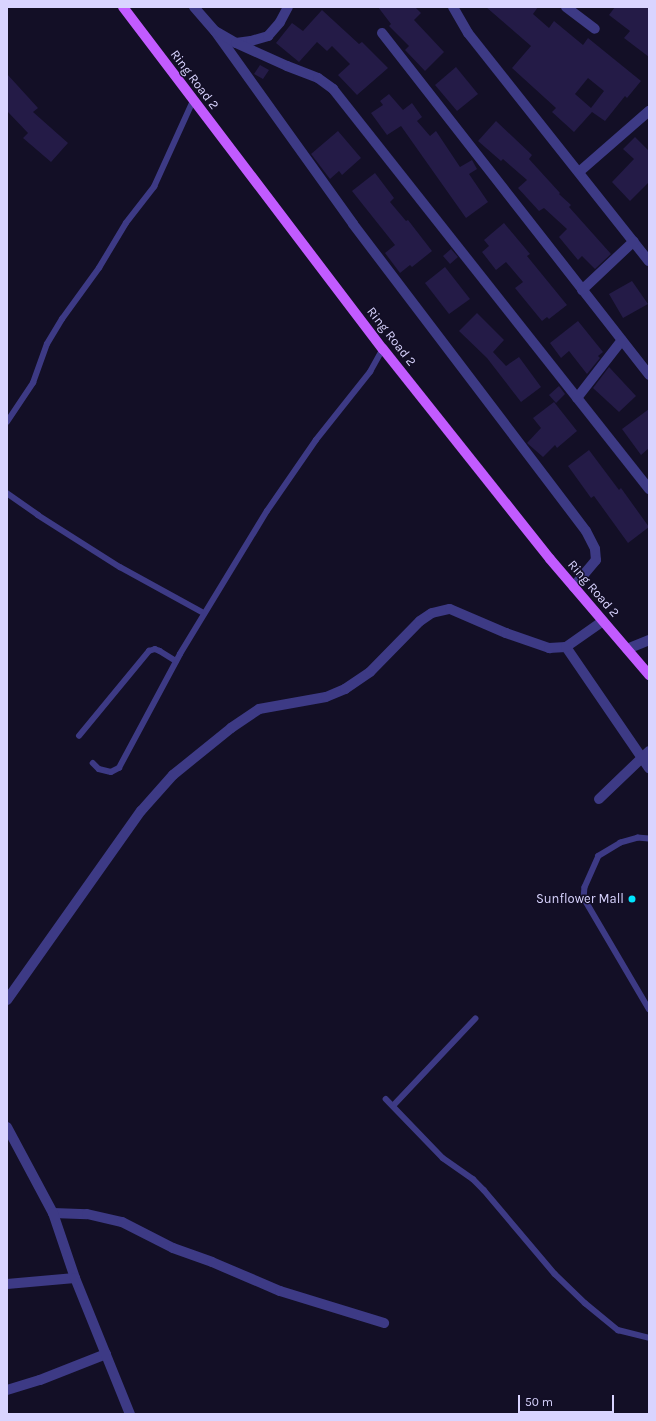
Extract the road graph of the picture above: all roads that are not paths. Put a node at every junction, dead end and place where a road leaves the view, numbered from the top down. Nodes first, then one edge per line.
1 (123, 7) edge
2 (194, 7) edge
3 (288, 7) edge
4 (452, 7) edge
5 (566, 7) edge
6 (595, 29) dead end
7 (215, 31) junction
8 (382, 33) dead end
9 (236, 43) junction
10 (193, 101) junction
11 (649, 111) edge
12 (579, 172) junction
13 (634, 241) junction
14 (649, 261) edge
15 (582, 290) junction
16 (622, 340) junction
17 (383, 349) junction
18 (649, 375) edge
19 (577, 398) junction
20 (7, 422) edge
21 (649, 489) edge
22 (7, 493) edge
23 (573, 587) junction
24 (204, 613) junction
25 (603, 621) junction
26 (649, 640) edge
27 (566, 647) junction
28 (627, 649) junction
29 (176, 661) junction
30 (649, 674) edge
31 (79, 736) dead end
32 (645, 754) edge
33 (94, 763) dead end
34 (649, 768) edge
35 (599, 799) dead end
36 (649, 839) edge
37 (7, 1000) edge
38 (649, 1009) edge
39 (475, 1019) dead end
40 (386, 1099) dead end
41 (393, 1106) junction
42 (7, 1127) edge
43 (53, 1213) junction
44 (75, 1278) junction
45 (7, 1284) edge
46 (384, 1323) dead end
47 (649, 1338) edge
48 (106, 1354) junction
49 (7, 1390) edge
50 (130, 1414) edge

1 - 10 main road, Ring Road 2
2 - 7 street
3 - 9 street
4 - 12 street
5 - 6 street
7 - 9 street
7 - 23 street
8 - 15 street
9 - 19 street
10 - 17 main road, Ring Road 2
10 - 20 lane
11 - 12 street
12 - 13 street
13 - 14 street
13 - 15 street
15 - 16 street
16 - 18 street
16 - 19 street
17 - 23 main road, Ring Road 2
17 - 24 lane
19 - 21 street
22 - 24 lane
23 - 25 main road, Ring Road 2
24 - 29 lane
25 - 27 street
25 - 28 main road, Ring Road 2
26 - 28 street
27 - 32 street
27 - 37 street
28 - 30 main road, Ring Road 2
29 - 31 lane
29 - 33 lane
32 - 34 street
32 - 35 street
36 - 38 lane
39 - 41 lane
40 - 41 lane
41 - 47 lane
42 - 43 street
43 - 44 street
43 - 46 street
44 - 45 street
44 - 48 street
48 - 49 street
48 - 50 street

